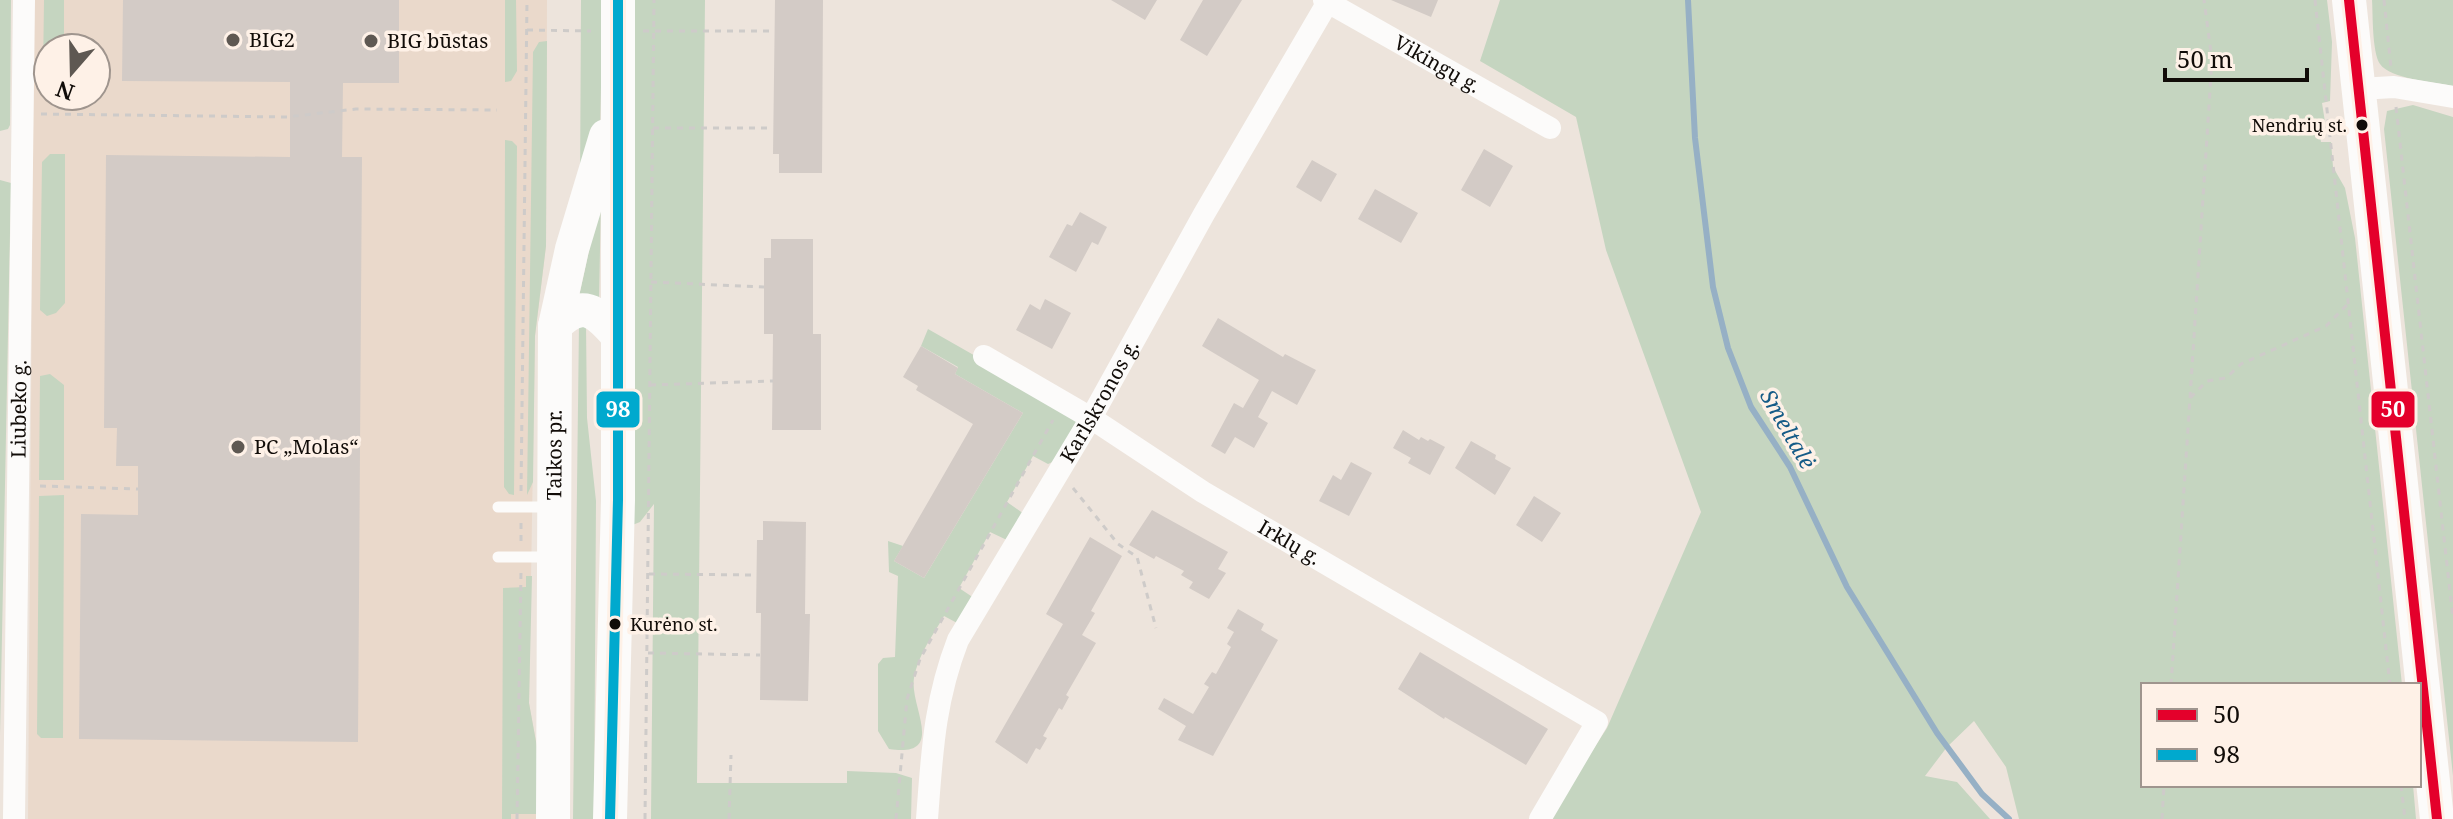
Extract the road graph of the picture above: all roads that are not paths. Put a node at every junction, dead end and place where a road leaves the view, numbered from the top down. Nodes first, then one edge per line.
1 (24, 0) edge
2 (618, 0) edge
3 (2349, 0) edge
4 (1327, 1) edge
5 (2359, 89) junction
6 (2453, 97) edge
7 (616, 101) junction
8 (1550, 128) dead end
9 (11, 146) edge
10 (555, 326) junction
11 (617, 335) junction
12 (984, 356) dead end
13 (1091, 418) junction
14 (498, 507) dead end
15 (537, 507) junction
16 (498, 557) dead end
17 (537, 557) junction
18 (14, 819) edge
19 (553, 819) edge
20 (610, 819) edge
21 (927, 819) edge
22 (1540, 819) edge
23 (2437, 819) edge

1 - 9 street, Liubeko g.
2 - 7 main road, Taikos pr.
3 - 5 main road
4 - 8 street, Vikingų g.
4 - 13 street, Karlskronos g.
5 - 6 street
5 - 23 main road
7 - 10 main road, Taikos pr.
7 - 11 main road, Taikos pr.
9 - 18 street, Liubeko g.
10 - 11 main road
10 - 15 main road, Taikos pr.
11 - 20 main road, Taikos pr.
12 - 13 street, Irklų g.
13 - 21 street, Karlskronos g.
13 - 22 street, Irklų g.
14 - 15 lane
15 - 17 main road, Taikos pr.
16 - 17 lane
17 - 19 main road, Taikos pr.

